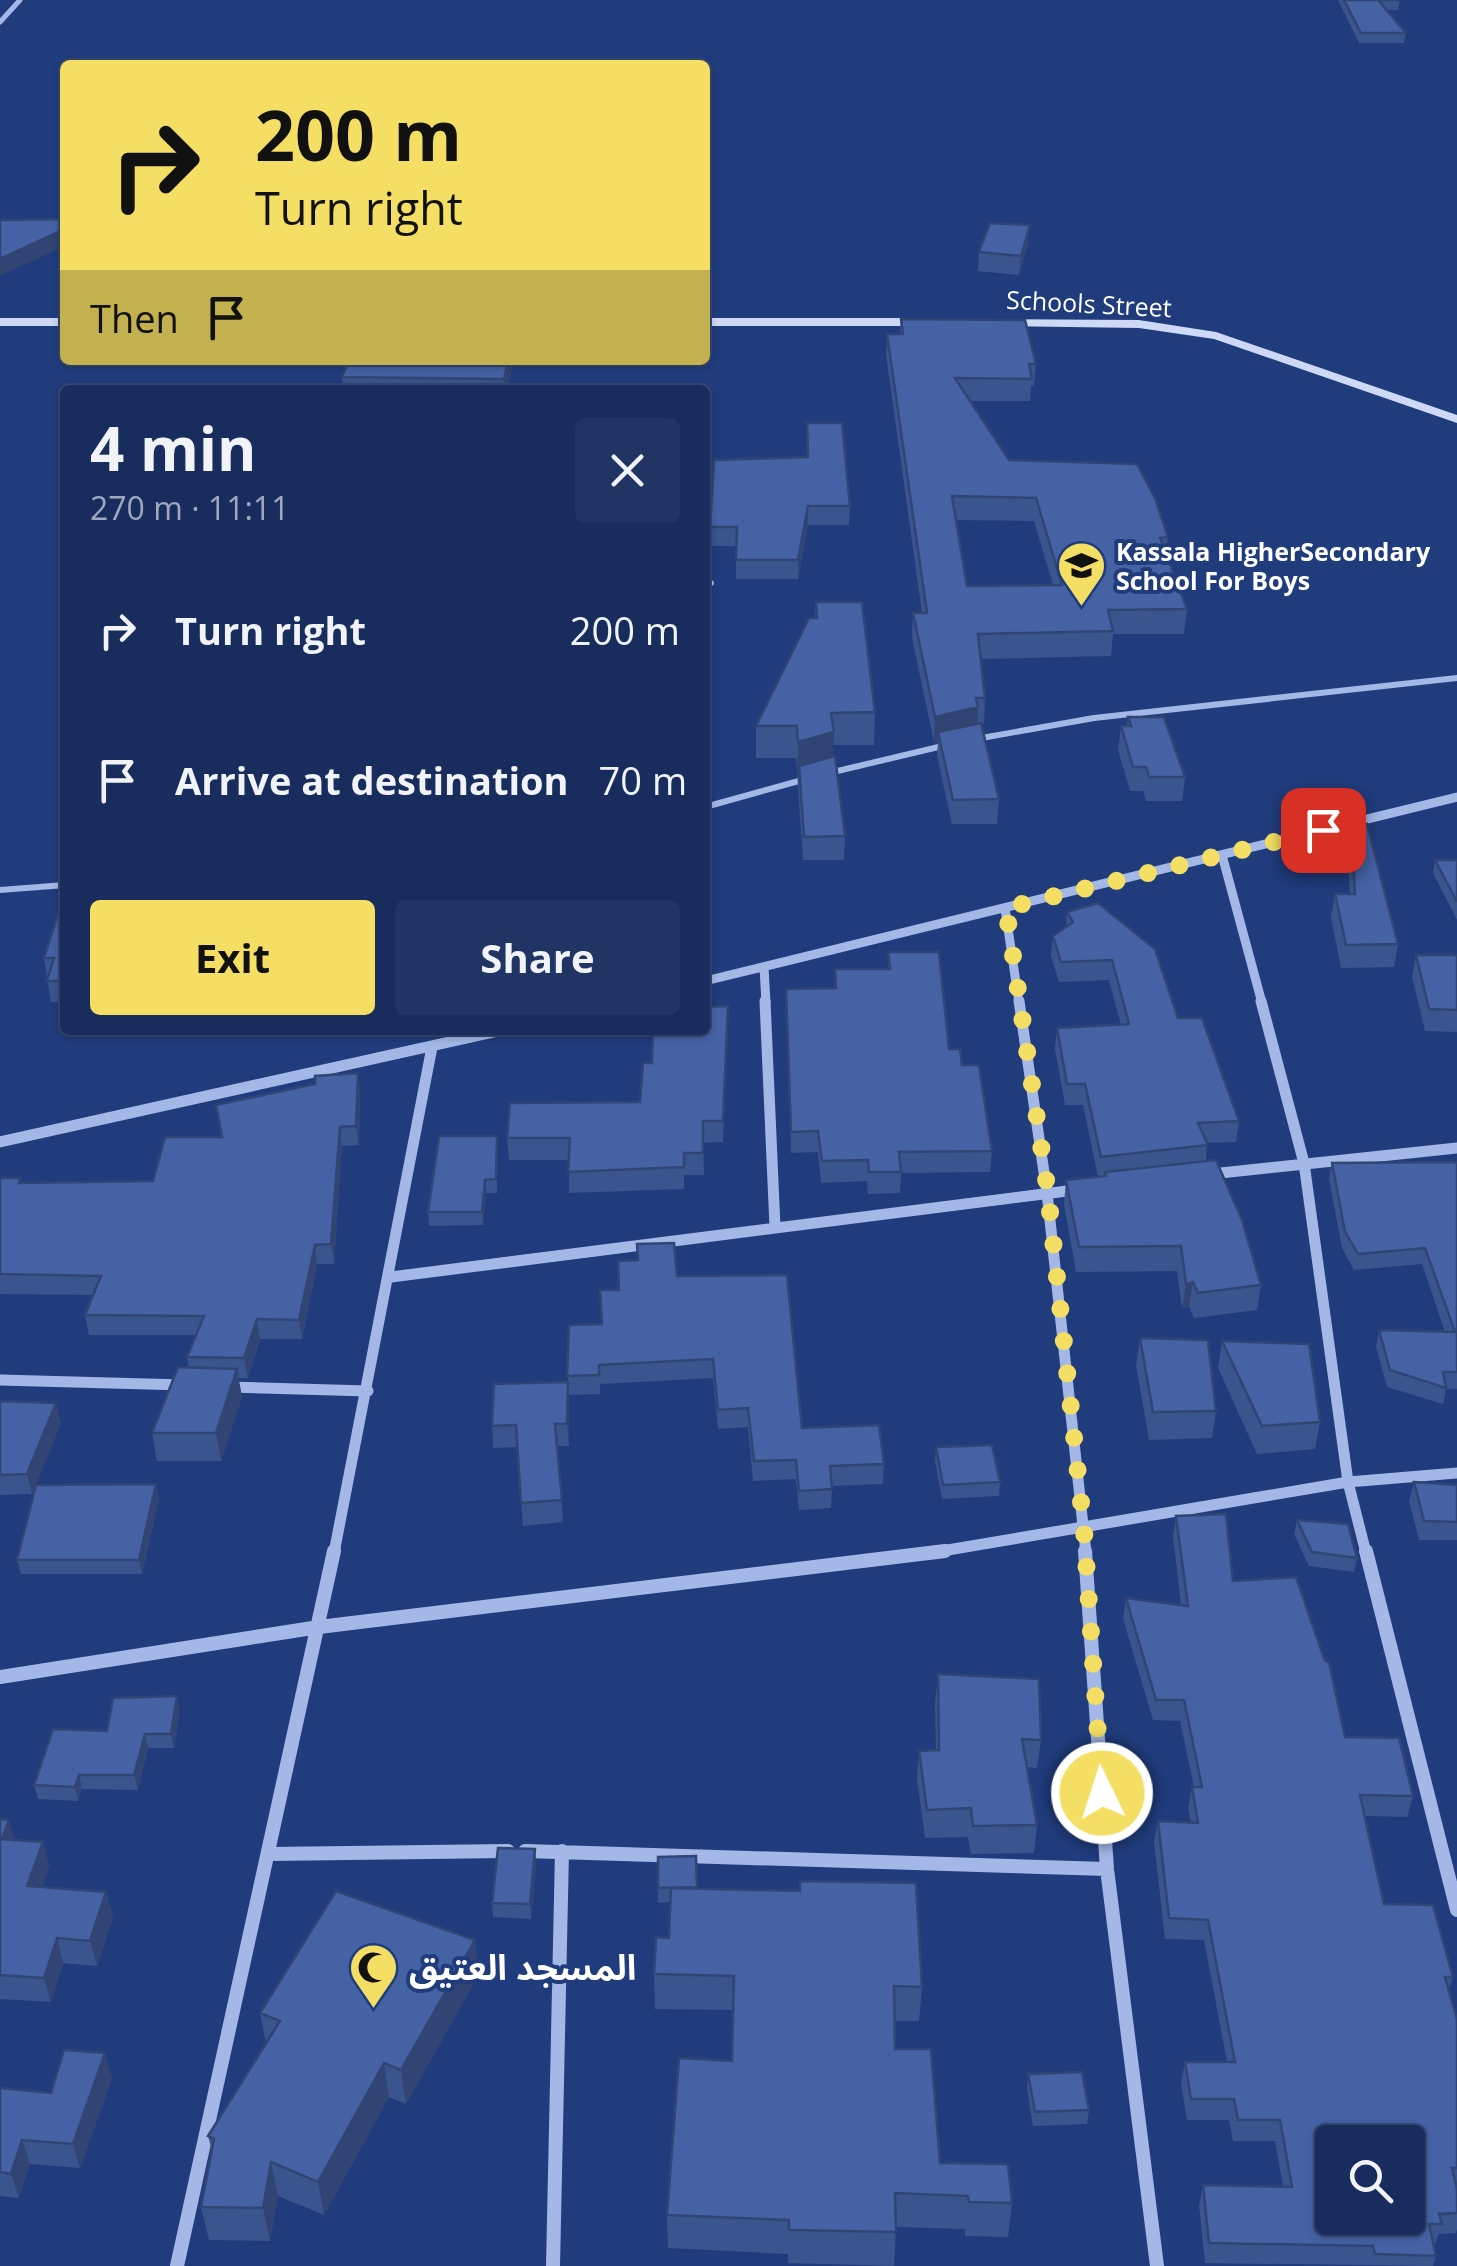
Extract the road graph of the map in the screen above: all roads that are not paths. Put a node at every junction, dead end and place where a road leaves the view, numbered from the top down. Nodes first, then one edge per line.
1 (20, 0) edge
2 (1, 20) edge
3 (0, 322) edge
4 (60, 322) edge
5 (710, 322) edge
6 (940, 322) edge
7 (978, 322) edge
8 (1457, 419) edge
9 (1457, 678) edge
10 (974, 739) edge
11 (957, 742) edge
12 (1457, 796) edge
13 (710, 806) edge
14 (1222, 854) junction
15 (60, 885) edge
16 (0, 890) edge
17 (1006, 908) junction
18 (764, 967) junction
19 (710, 980) edge
20 (482, 1035) edge
21 (432, 1047) junction
22 (0, 1142) edge
23 (1457, 1148) edge
24 (1304, 1163) junction
25 (1205, 1174) edge
26 (1087, 1188) edge
27 (1048, 1193) junction
28 (775, 1228) junction
29 (391, 1277) junction
30 (0, 1380) edge
31 (194, 1386) edge
32 (213, 1386) edge
33 (368, 1390) junction
34 (1457, 1473) edge
35 (1348, 1482) junction
36 (1084, 1530) junction
37 (319, 1627) junction
38 (0, 1677) edge
39 (562, 1851) junction
40 (269, 1854) junction
41 (1107, 1868) junction
42 (1457, 1910) edge
43 (177, 2266) edge
44 (554, 2266) edge
45 (1157, 2266) edge

1 - 2 street
3 - 4 street
5 - 6 street
7 - 8 street, Schools Street
9 - 10 lane
11 - 13 lane
12 - 14 street
14 - 17 street
14 - 24 street
15 - 16 lane
17 - 18 street
17 - 27 street
18 - 19 street
18 - 28 street
20 - 21 street
21 - 22 street
21 - 29 street
23 - 24 street
24 - 25 street
24 - 35 street
26 - 27 street
27 - 28 street
27 - 36 street
28 - 29 street
29 - 33 street
30 - 31 street
32 - 33 street
33 - 37 street
34 - 35 street
35 - 36 street
35 - 42 street
36 - 37 street
36 - 41 street
37 - 38 street
37 - 40 street
39 - 40 street
39 - 41 street
39 - 44 street
40 - 43 street
41 - 45 street

